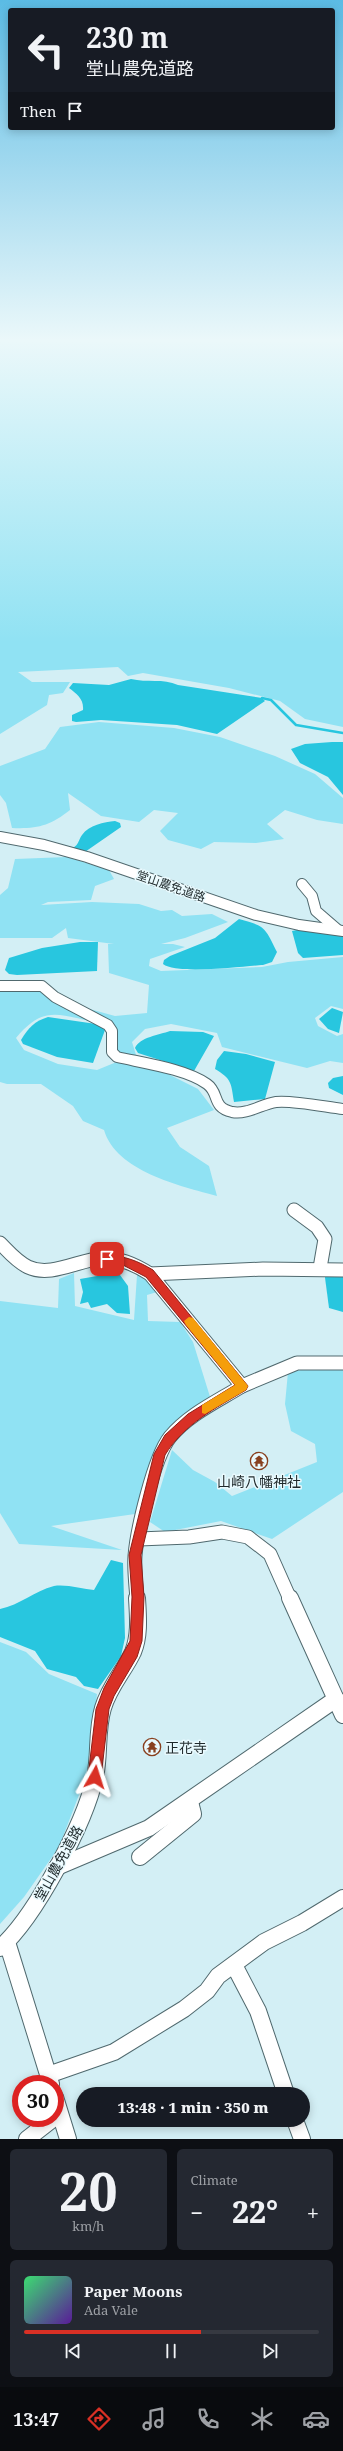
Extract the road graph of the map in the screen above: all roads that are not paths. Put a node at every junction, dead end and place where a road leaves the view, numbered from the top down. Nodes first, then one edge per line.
1 (0, 837) edge
2 (302, 884) dead end
3 (340, 931) edge
4 (0, 986) edge
5 (343, 1109) edge
6 (294, 1210) dead end
7 (0, 1243) edge
8 (320, 1268) junction
9 (343, 1270) edge
10 (150, 1274) junction
11 (343, 1363) edge
12 (242, 1386) junction
13 (139, 1539) junction
14 (336, 1699) junction
15 (343, 1715) edge
16 (190, 1802) junction
17 (140, 1857) dead end
18 (57, 1867) junction
19 (343, 1898) edge
20 (4, 1945) edge
21 (234, 1966) junction
22 (48, 2075) edge
23 (61, 2075) edge
24 (284, 2087) edge
25 (43, 2127) edge
26 (62, 2127) edge
27 (298, 2127) edge
28 (27, 2139) edge
29 (68, 2139) edge
30 (302, 2139) edge

1 - 3 street, 堂山農免道路
2 - 3 street
4 - 5 street
6 - 8 street
7 - 10 street
8 - 9 street
8 - 10 street
10 - 12 street
11 - 12 street, 堂山農免道路
12 - 13 street, 堂山農免道路
13 - 14 street
13 - 18 street, 堂山農免道路
14 - 15 street
14 - 16 street
16 - 17 street
16 - 18 street
18 - 20 street, 堂山農免道路
19 - 21 street
20 - 22 street
21 - 23 street
21 - 24 street
25 - 28 street
26 - 29 street
27 - 30 street

